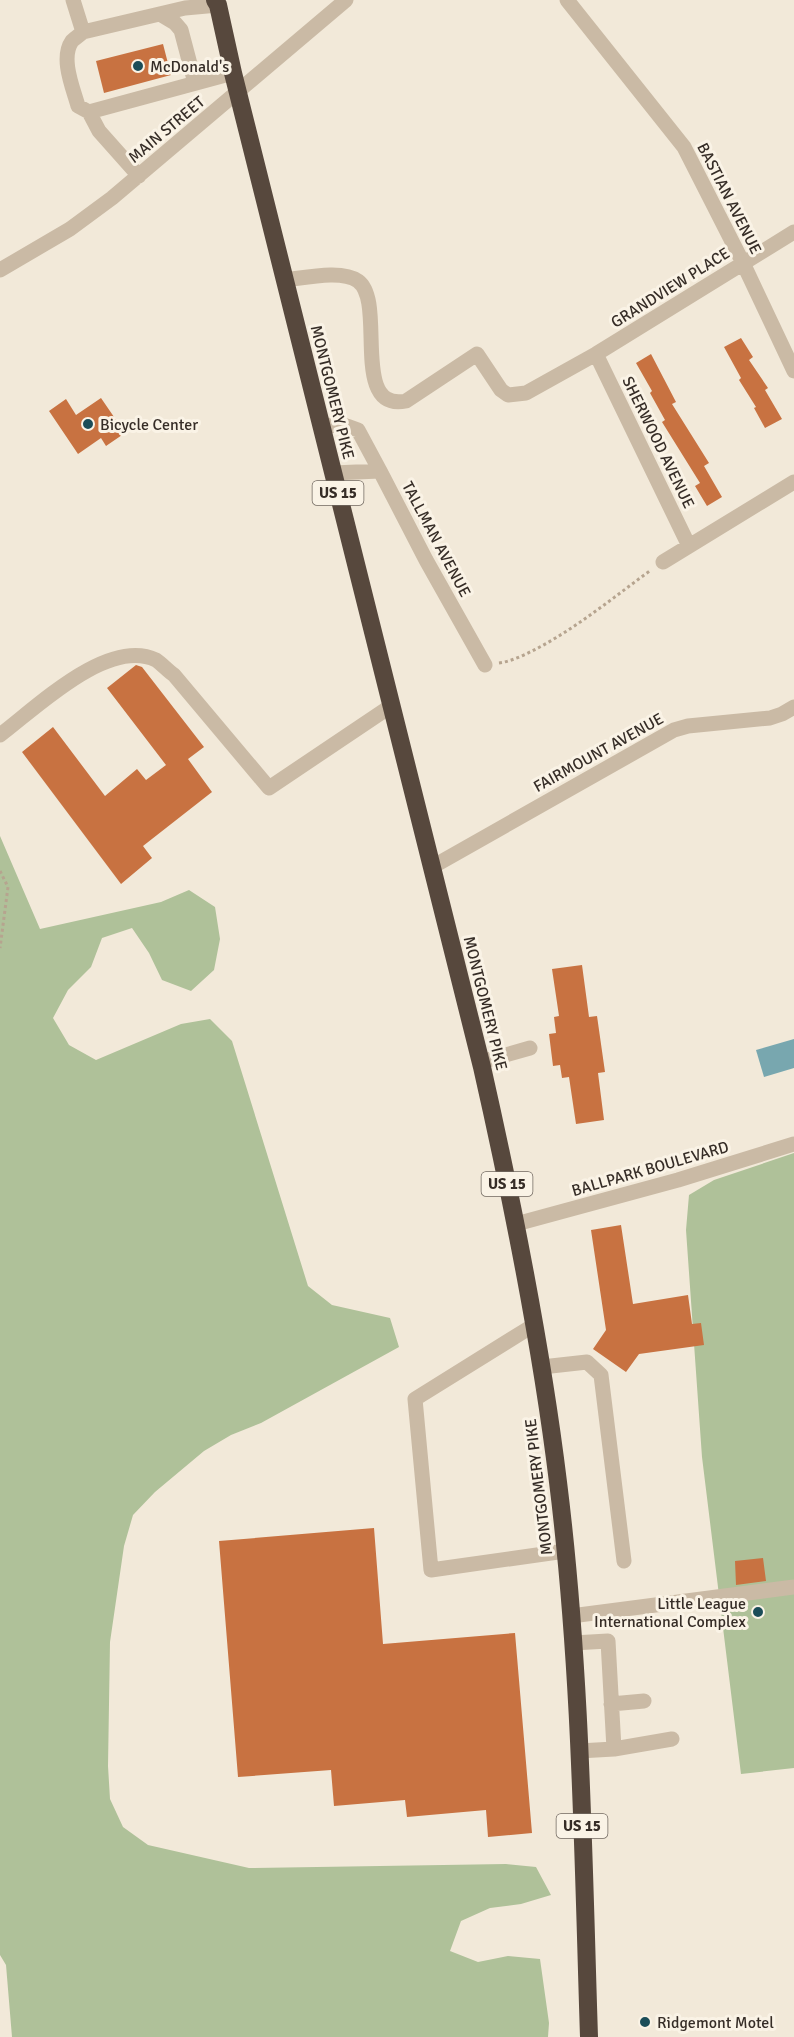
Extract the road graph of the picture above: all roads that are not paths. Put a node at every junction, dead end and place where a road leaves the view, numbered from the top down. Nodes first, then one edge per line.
1 (73, 0) edge
2 (346, 0) edge
3 (567, 0) edge
4 (217, 2) edge
5 (160, 14) junction
6 (83, 32) junction
7 (233, 73) junction
8 (195, 82) junction
9 (237, 92) junction
10 (89, 112) junction
11 (139, 176) junction
12 (794, 232) edge
13 (743, 263) junction
14 (0, 270) edge
15 (285, 280) junction
16 (596, 354) junction
17 (794, 371) edge
18 (321, 425) junction
19 (380, 471) junction
20 (333, 473) junction
21 (794, 482) edge
22 (689, 546) junction
23 (663, 562) road end
24 (485, 665) road end
25 (392, 706) junction
26 (794, 707) edge
27 (0, 735) edge
28 (432, 867) junction
29 (530, 1048) dead end
30 (481, 1062) junction
31 (794, 1144) edge
32 (516, 1224) junction
33 (534, 1325) junction
34 (542, 1367) junction
35 (565, 1551) junction
36 (624, 1561) dead end
37 (794, 1587) edge
38 (571, 1616) junction
39 (573, 1643) junction
40 (644, 1701) dead end
41 (611, 1704) junction
42 (672, 1739) dead end
43 (614, 1749) junction
44 (579, 1751) junction
45 (590, 2037) edge

1 - 6 street
2 - 9 street, MAIN STREET
3 - 13 street, BASTIAN AVENUE
4 - 5 street
4 - 7 highway, MONTGOMERY PIKE / US 15
5 - 6 street
5 - 8 street
6 - 10 street
7 - 8 street
7 - 9 highway, MONTGOMERY PIKE / US 15
8 - 10 street
9 - 11 street, MAIN STREET
9 - 15 highway, MONTGOMERY PIKE / US 15
10 - 11 street
11 - 14 street, MAIN STREET
12 - 13 street, GRANDVIEW PLACE
13 - 16 street, GRANDVIEW PLACE
13 - 17 street, BASTIAN AVENUE
15 - 16 street, GRANDVIEW PLACE
15 - 18 highway, MONTGOMERY PIKE / US 15
16 - 22 street, SHERWOOD AVENUE
18 - 19 street
18 - 20 highway, MONTGOMERY PIKE / US 15
19 - 20 street, TALLMAN AVENUE
19 - 24 street, TALLMAN AVENUE
20 - 25 highway, MONTGOMERY PIKE / US 15
21 - 22 street
22 - 23 street
25 - 27 street
25 - 28 highway, MONTGOMERY PIKE / US 15
26 - 28 street, FAIRMOUNT AVENUE
28 - 30 highway, MONTGOMERY PIKE / US 15
29 - 30 street
30 - 32 highway, MONTGOMERY PIKE / US 15
31 - 32 street, BALLPARK BOULEVARD
32 - 33 highway, MONTGOMERY PIKE / US 15
33 - 34 highway, MONTGOMERY PIKE / US 15
33 - 35 street
34 - 35 highway, MONTGOMERY PIKE / US 15
34 - 36 street
35 - 38 highway, MONTGOMERY PIKE / US 15
37 - 38 street
38 - 39 highway, MONTGOMERY PIKE / US 15
39 - 41 street
39 - 44 highway, MONTGOMERY PIKE / US 15
40 - 41 street
41 - 43 street
42 - 43 street
43 - 44 street
44 - 45 highway, MONTGOMERY PIKE / US 15

